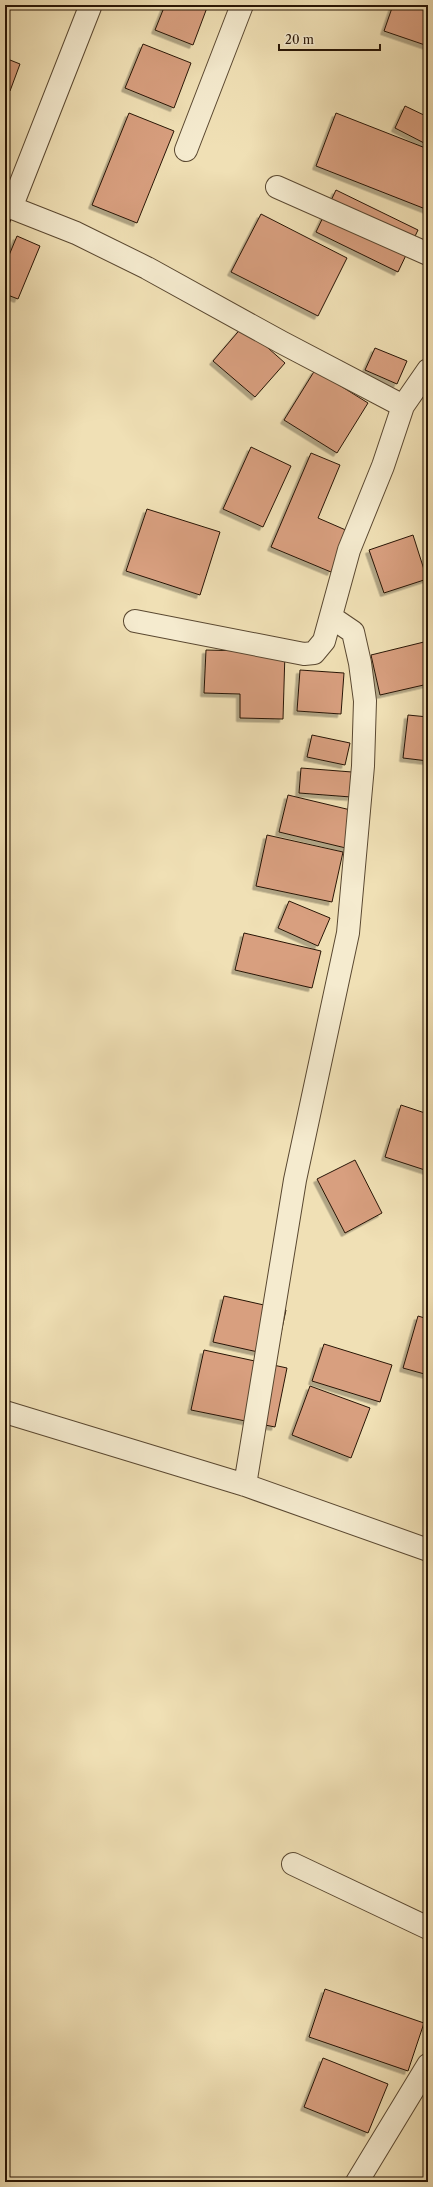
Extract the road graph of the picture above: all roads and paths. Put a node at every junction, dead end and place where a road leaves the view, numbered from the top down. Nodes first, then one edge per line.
1 (242, 5) edge
2 (90, 7) dead end
3 (186, 150) dead end
4 (277, 187) dead end
5 (8, 207) edge
6 (428, 254) edge
7 (428, 370) edge
8 (404, 406) junction
9 (331, 617) junction
10 (135, 621) dead end
11 (5, 1412) edge
12 (245, 1485) junction
13 (428, 1550) edge
14 (293, 1864) dead end
15 (428, 1928) edge
16 (428, 2065) edge
17 (357, 2182) edge

1 - 3 street
2 - 5 street
4 - 6 street
5 - 8 street
7 - 8 street
8 - 9 street
9 - 10 street
9 - 12 street
11 - 12 street
12 - 13 street
14 - 15 street
16 - 17 street

